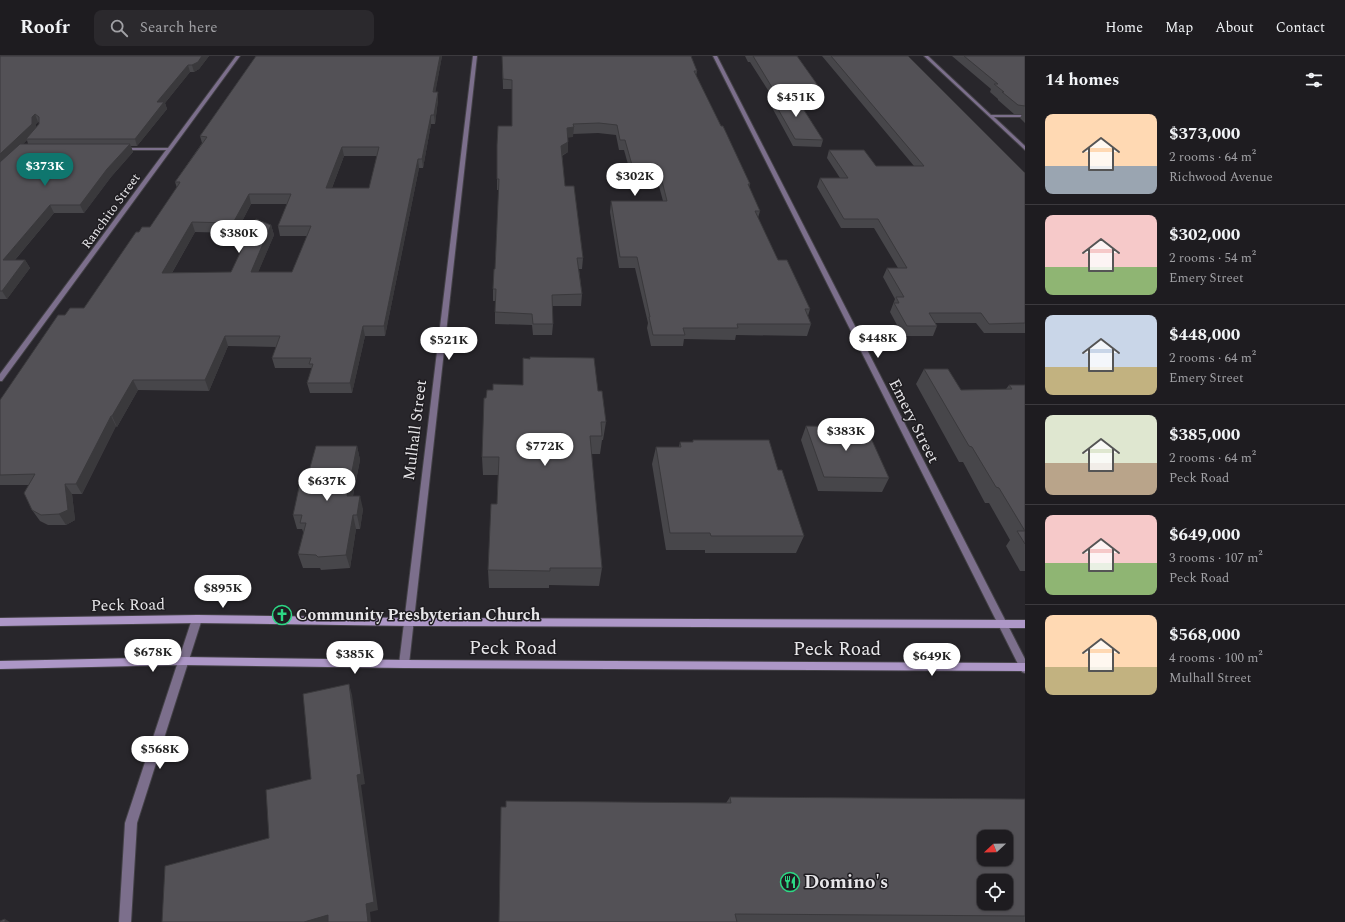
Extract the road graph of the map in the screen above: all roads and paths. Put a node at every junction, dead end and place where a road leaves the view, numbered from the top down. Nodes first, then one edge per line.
1 (238, 56) edge
2 (474, 56) edge
3 (715, 56) edge
4 (926, 56) edge
5 (990, 116) junction
6 (1025, 116) edge
7 (1025, 148) edge
8 (116, 149) edge
9 (170, 150) junction
10 (0, 379) edge
11 (197, 619) junction
12 (0, 622) edge
13 (410, 622) junction
14 (1002, 624) junction
15 (1025, 624) edge
16 (183, 661) junction
17 (404, 664) junction
18 (0, 665) edge
19 (1025, 668) edge
20 (125, 922) edge

1 - 9 street, Ranchito Street
2 - 13 street, Mulhall Street
3 - 14 street, Emery Street
4 - 5 street
5 - 6 street
5 - 7 street
8 - 9 street
9 - 10 street, Ranchito Street
11 - 12 main road, Peck Road
11 - 13 main road, Peck Road
11 - 16 street
13 - 14 main road, Peck Road
13 - 17 street, Mulhall Street
14 - 15 main road, Peck Road
14 - 19 street, Emery Street
16 - 17 main road, Peck Road
16 - 18 main road, Peck Road
16 - 20 street
17 - 19 main road, Peck Road

